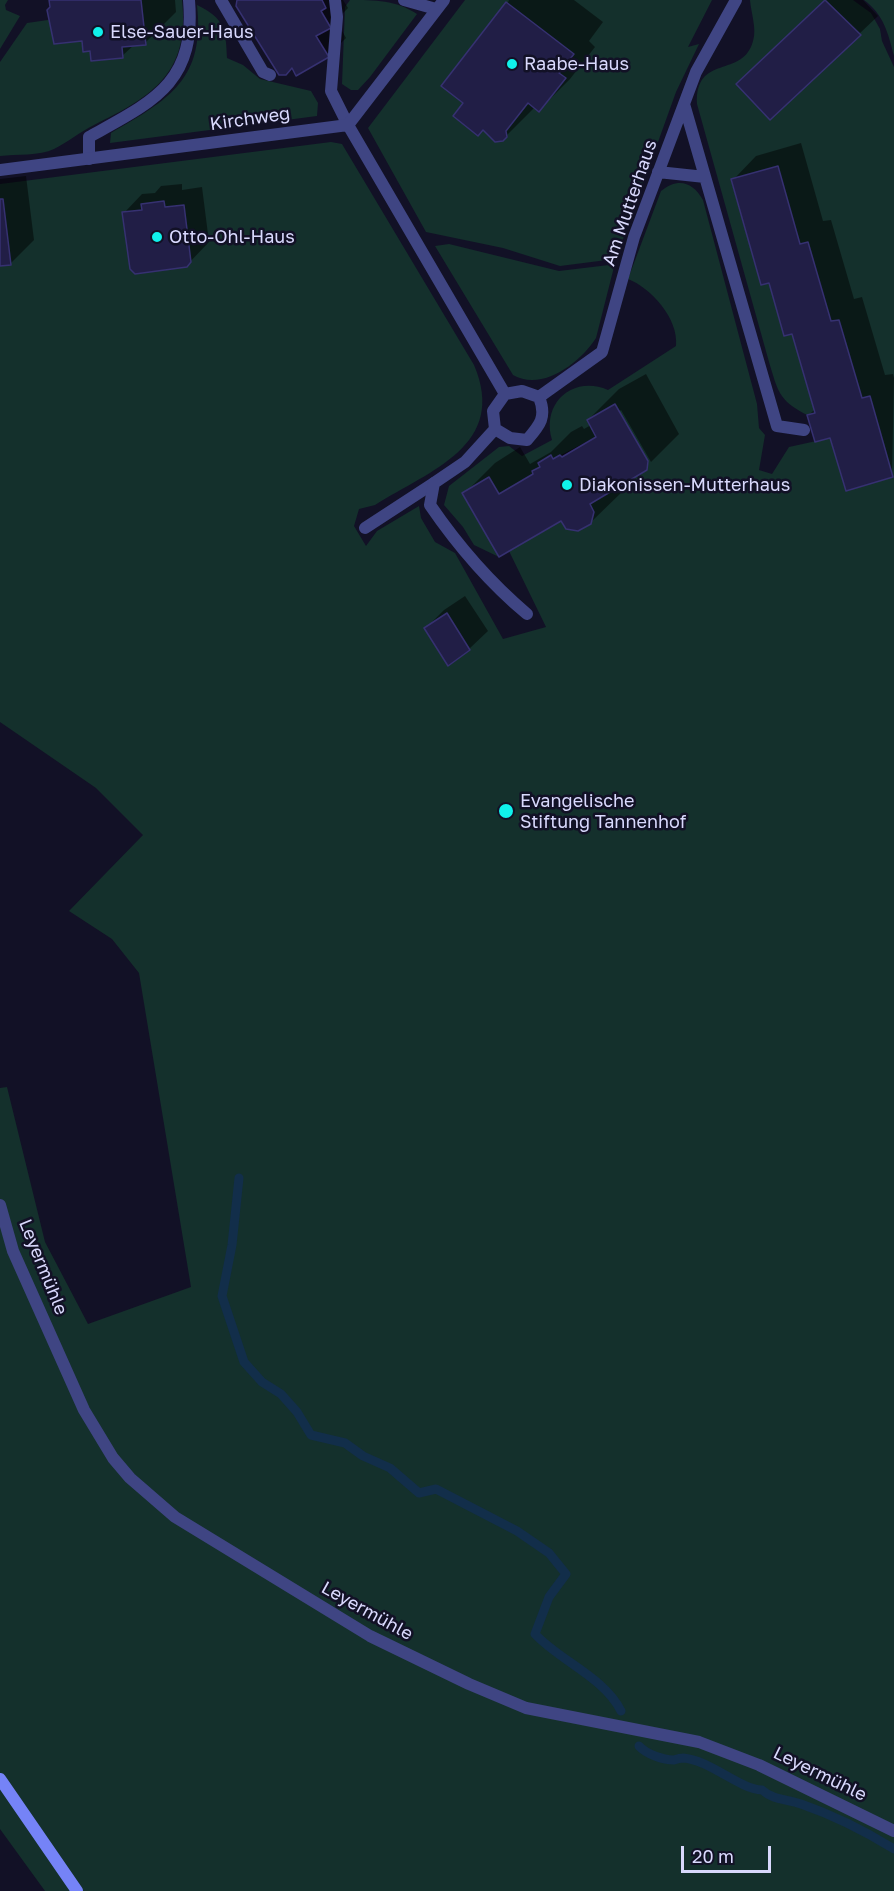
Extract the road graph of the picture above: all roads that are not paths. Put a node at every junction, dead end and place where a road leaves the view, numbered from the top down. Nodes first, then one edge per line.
1 (189, 0) edge
2 (222, 0) edge
3 (335, 0) edge
4 (404, 0) edge
5 (736, 0) edge
6 (440, 5) edge
7 (270, 75) dead end
8 (684, 104) junction
9 (348, 125) junction
10 (89, 159) junction
11 (0, 170) edge
12 (658, 172) junction
13 (705, 177) junction
14 (505, 394) junction
15 (539, 398) junction
16 (495, 429) junction
17 (804, 430) dead end
18 (434, 483) junction
19 (365, 528) dead end
20 (527, 614) dead end
21 (0, 1205) edge
22 (0, 1779) edge
23 (894, 1831) edge
24 (77, 1891) edge

1 - 10 street
2 - 7 street
3 - 9 street
4 - 6 street
5 - 8 street, Am Mutterhaus
6 - 9 street
8 - 12 street, Am Mutterhaus
8 - 13 street
9 - 10 street, Kirchweg
9 - 14 street
10 - 11 street, Kirchweg
12 - 13 street
12 - 15 street, Am Mutterhaus
13 - 17 street
14 - 15 street
14 - 16 street
15 - 16 street
16 - 18 street
18 - 19 street
18 - 20 street
21 - 23 street, Leyermühle
22 - 24 main road

